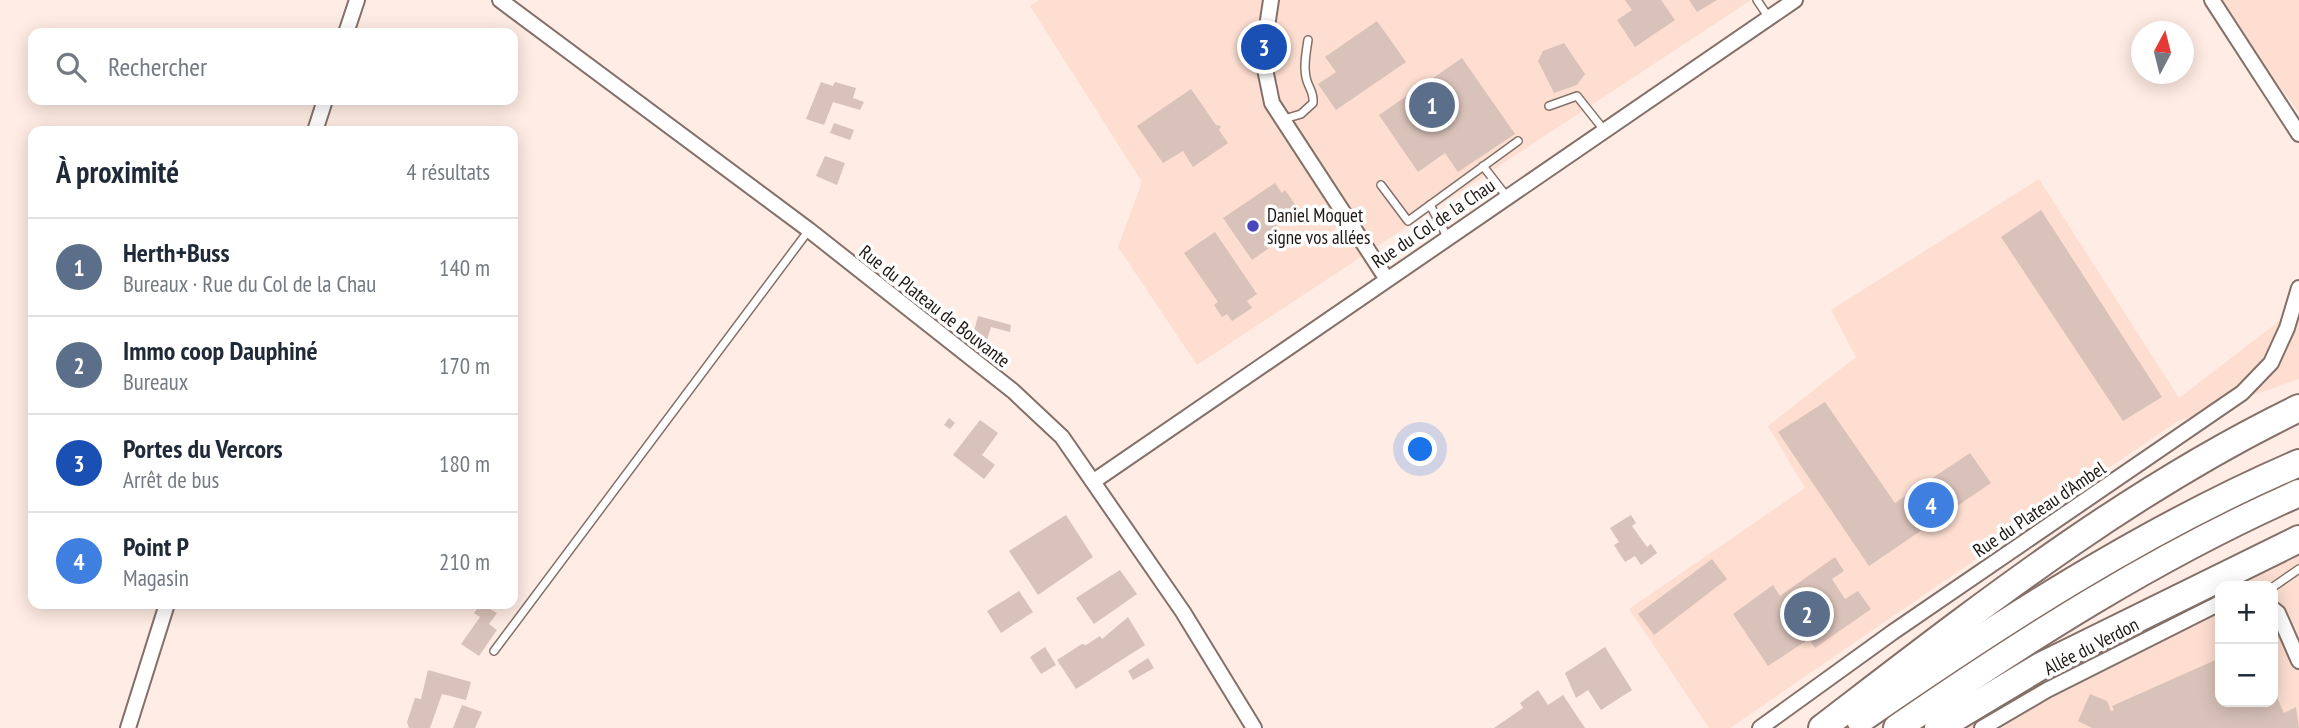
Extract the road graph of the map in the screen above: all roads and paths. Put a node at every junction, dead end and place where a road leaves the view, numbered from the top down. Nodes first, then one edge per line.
1 (357, 0) edge
2 (500, 0) edge
3 (1271, 0) edge
4 (1757, 0) edge
5 (1795, 0) edge
6 (2212, 0) edge
7 (1769, 18) junction
8 (348, 28) edge
9 (1308, 40) dead end
10 (323, 105) edge
11 (1549, 106) dead end
12 (1281, 120) junction
13 (317, 126) edge
14 (1604, 130) junction
15 (2299, 134) edge
16 (1518, 141) dead end
17 (1483, 166) junction
18 (1381, 185) dead end
19 (1507, 197) junction
20 (1430, 205) junction
21 (809, 230) junction
22 (1448, 238) junction
23 (1387, 278) junction
24 (2299, 288) edge
25 (2299, 408) edge
26 (2299, 463) edge
27 (1094, 481) junction
28 (2299, 493) edge
29 (2299, 539) edge
30 (2299, 569) edge
31 (2278, 584) edge
32 (2215, 606) edge
33 (165, 609) edge
34 (2278, 613) edge
35 (494, 651) dead end
36 (2299, 660) edge
37 (128, 728) edge
38 (1254, 728) edge
39 (1760, 728) edge
40 (1822, 728) edge
41 (1849, 728) edge
42 (1896, 728) edge
43 (1938, 728) edge
44 (1982, 728) edge

1 - 8 street
2 - 21 street, Rue du Plateau de Bouvante
3 - 12 street
4 - 7 lane
5 - 7 street, Rue du Col de la Chau
6 - 15 street
7 - 14 street, Rue du Col de la Chau
9 - 12 lane
10 - 13 street
11 - 14 lane
12 - 23 street
14 - 19 street, Rue du Col de la Chau
16 - 17 lane
17 - 19 lane
17 - 20 lane
18 - 20 lane
19 - 22 street, Rue du Col de la Chau
20 - 22 lane
21 - 27 street, Rue du Plateau de Bouvante
21 - 35 lane
22 - 23 street, Rue du Col de la Chau
23 - 27 street, Rue du Col de la Chau
24 - 39 street, Rue du Plateau d'Ambel
25 - 40 highway
26 - 41 highway
27 - 38 street, Rue du Plateau de Bouvante
28 - 42 highway
29 - 43 highway
30 - 31 lane
32 - 44 street, Allée du Verdon
33 - 37 street
34 - 36 street

